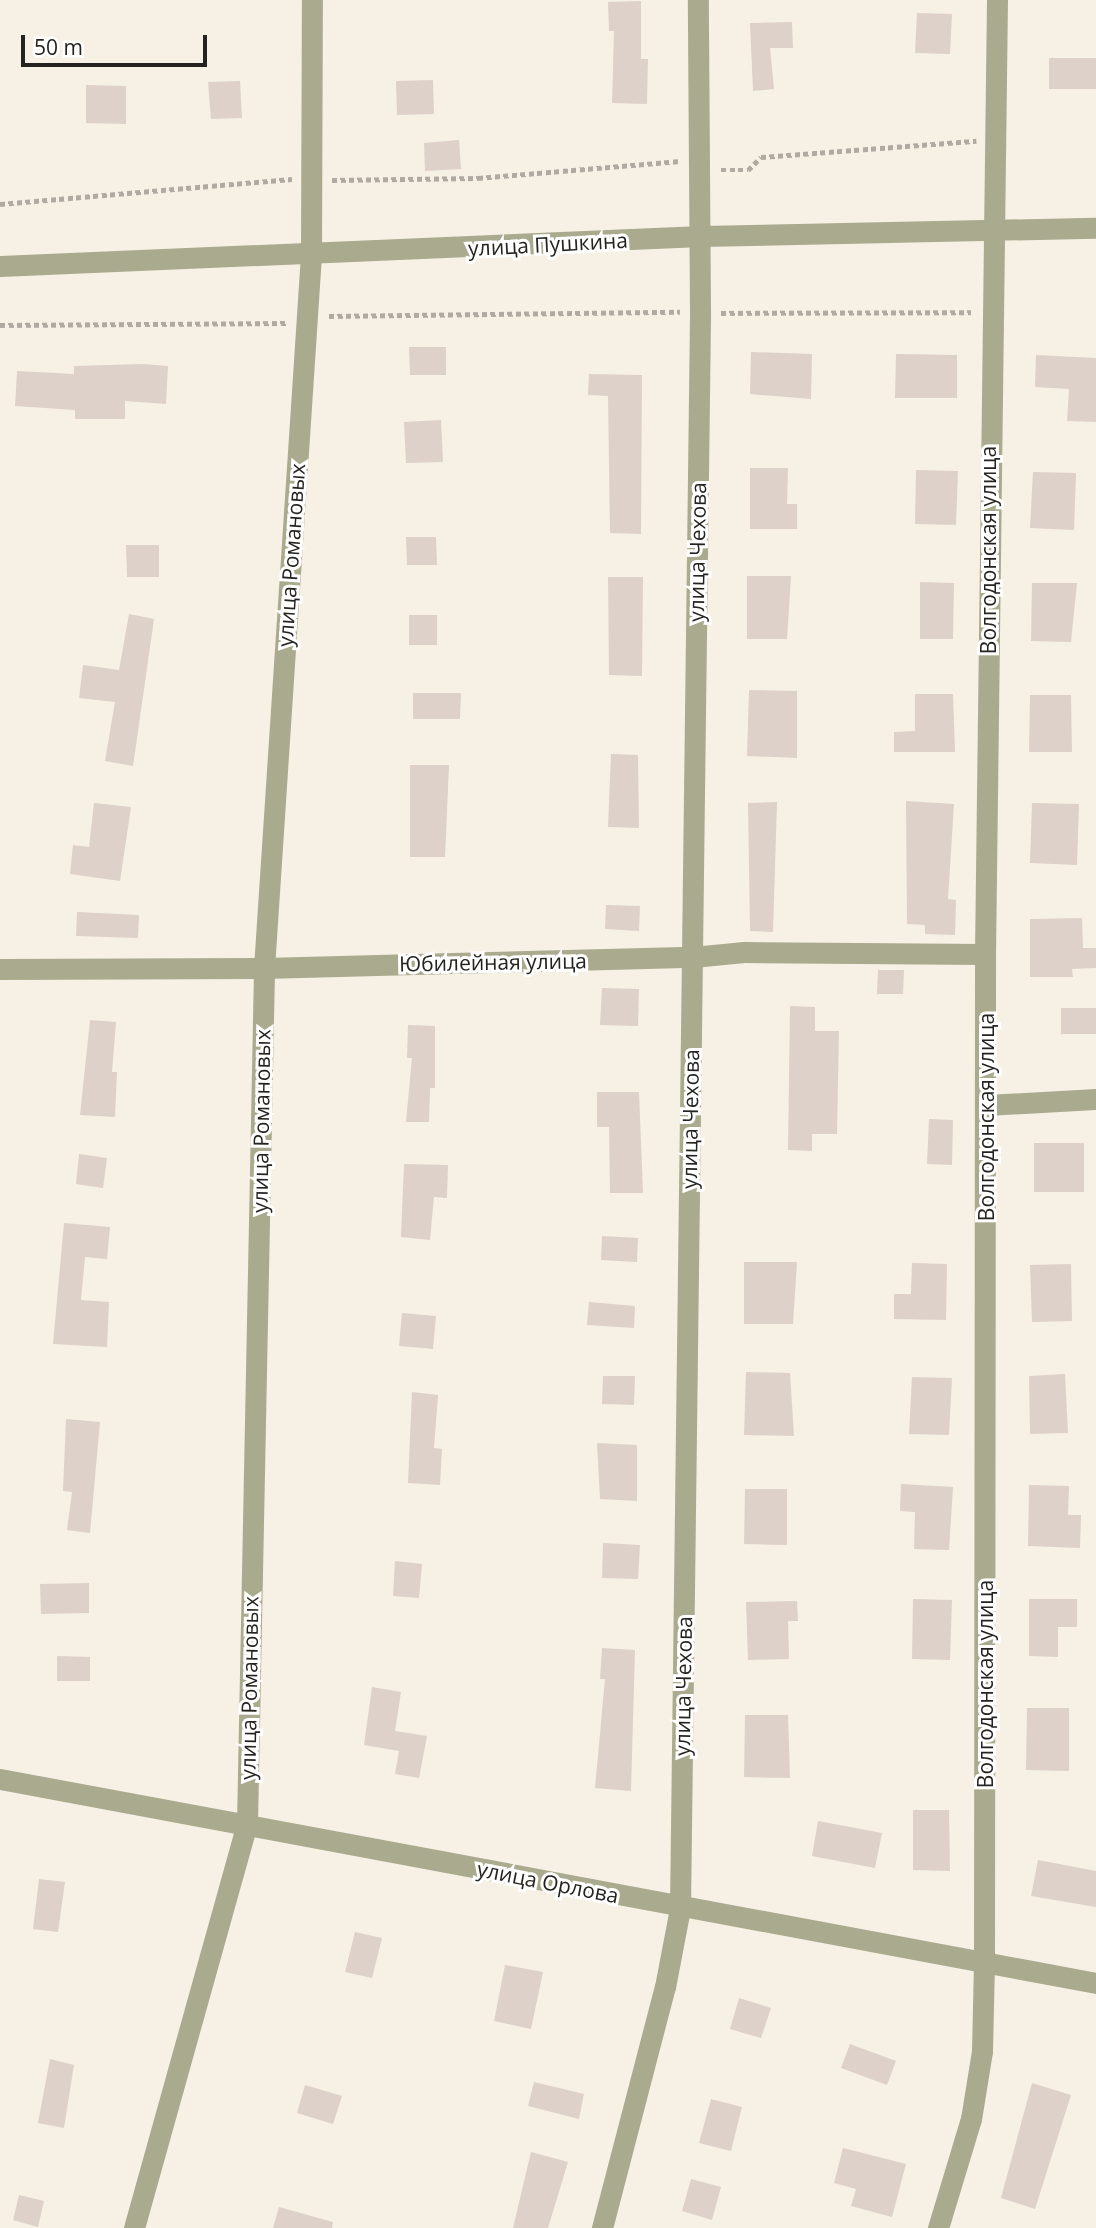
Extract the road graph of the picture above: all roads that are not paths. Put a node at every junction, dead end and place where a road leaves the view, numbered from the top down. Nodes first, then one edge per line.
1 (312, 0) edge
2 (698, 0) edge
3 (997, 0) edge
4 (1096, 228) edge
5 (991, 231) junction
6 (701, 236) junction
7 (311, 255) junction
8 (0, 266) edge
9 (985, 954) junction
10 (693, 957) junction
11 (264, 968) junction
12 (0, 969) edge
13 (1096, 1100) edge
14 (986, 1105) junction
15 (0, 1779) edge
16 (247, 1824) junction
17 (680, 1908) junction
18 (984, 1960) junction
19 (1096, 1983) edge
20 (134, 2228) edge
21 (602, 2228) edge
22 (938, 2228) edge

1 - 7 street, улица Романовых
2 - 6 street, улица Чехова
3 - 5 street, Волгодонская улица
4 - 5 street, улица Пушкина
5 - 6 street, улица Пушкина
5 - 9 street, Волгодонская улица
6 - 7 street, улица Пушкина
6 - 10 street, улица Чехова
7 - 8 street, улица Пушкина
7 - 11 street, улица Романовых
9 - 10 street, Юбилейная улица
9 - 14 street, Волгодонская улица
10 - 11 street, Юбилейная улица
10 - 17 street, улица Чехова
11 - 12 street, Юбилейная улица
11 - 16 street, улица Романовых
13 - 14 street
14 - 18 street, Волгодонская улица
15 - 16 street, улица Орлова
16 - 17 street, улица Орлова
16 - 20 street, улица Романовых
17 - 18 street, улица Орлова
17 - 21 street, улица Чехова
18 - 19 street, улица Орлова
18 - 22 street, Волгодонская улица

